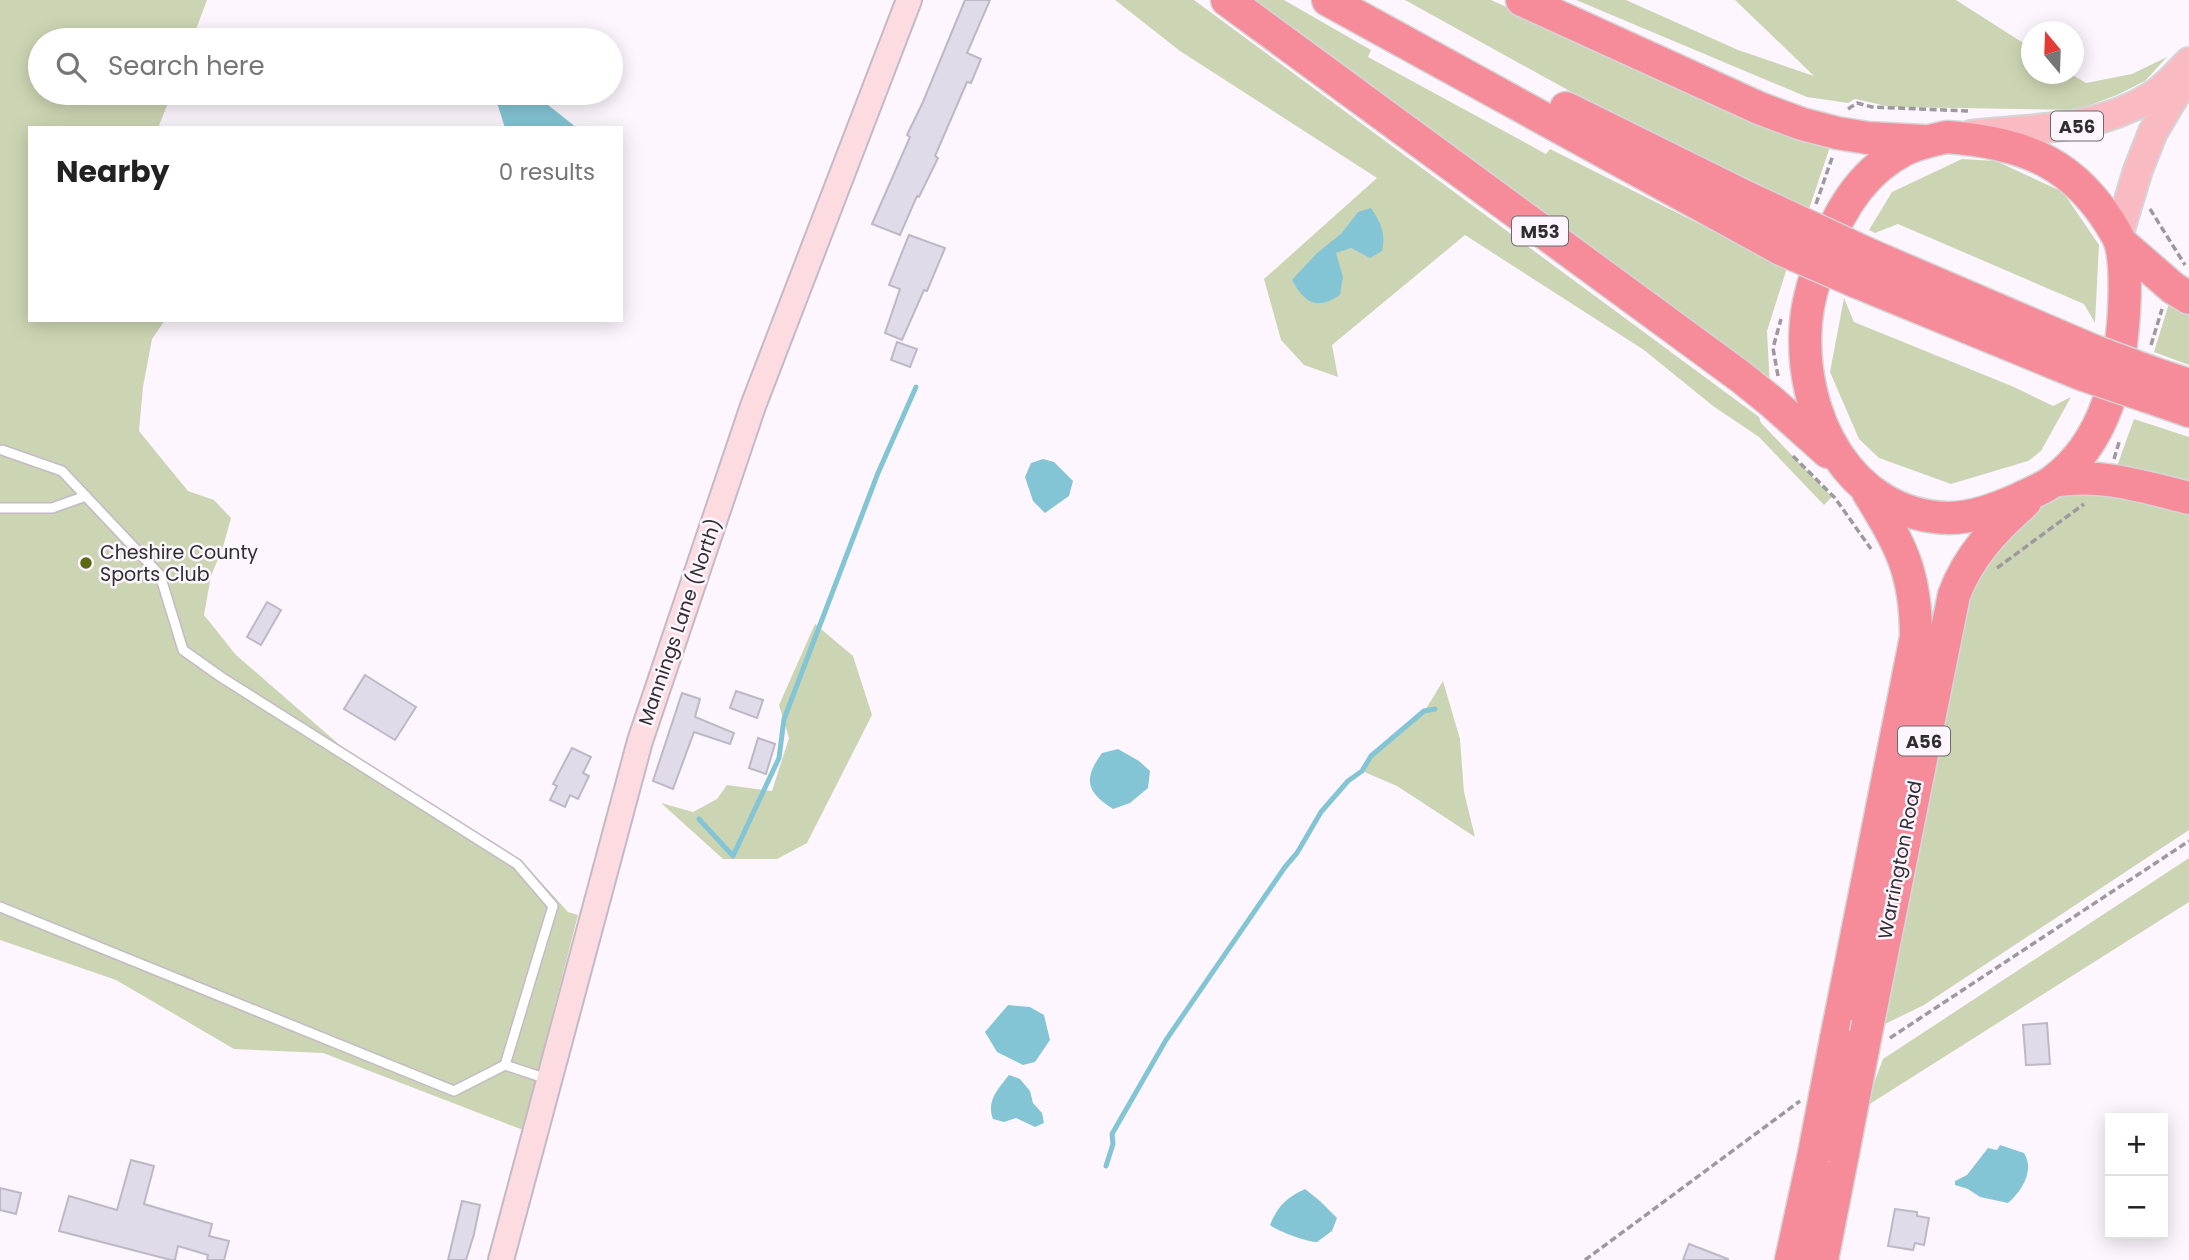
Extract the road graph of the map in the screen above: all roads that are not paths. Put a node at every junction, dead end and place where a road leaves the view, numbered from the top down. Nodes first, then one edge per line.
1 (909, 0) edge
2 (1227, 0) edge
3 (1328, 0) edge
4 (1372, 0) edge
5 (1522, 0) edge
6 (2189, 62) edge
7 (2189, 71) edge
8 (1937, 139) junction
9 (2119, 239) junction
10 (1864, 269) junction
11 (2188, 283) edge
12 (2150, 384) junction
13 (2189, 386) edge
14 (2189, 411) edge
15 (2, 450) dead end
16 (1856, 478) junction
17 (2046, 485) junction
18 (86, 496) junction
19 (2189, 498) edge
20 (0, 508) edge
21 (0, 907) edge
22 (505, 1065) junction
23 (548, 1079) junction
24 (1828, 1156) junction
25 (501, 1260) edge
26 (1791, 1260) edge
27 (1822, 1260) edge

1 - 23 street, Mannings Lane (North)
2 - 16 highway, M53
3 - 10 highway, bridge
4 - 10 highway, bridge
5 - 8 highway
6 - 8 main road, A56
7 - 9 main road
8 - 9 highway
8 - 16 highway, Warrington Road
9 - 11 highway
9 - 17 highway, Warrington Road
10 - 12 highway, bridge
12 - 13 highway
12 - 14 highway
15 - 18 lane
16 - 17 highway
16 - 24 highway, Warrington Road / A56, bridge
17 - 19 highway
17 - 24 highway, Warrington Road / A56, bridge
18 - 20 lane
18 - 22 lane
21 - 22 lane
22 - 23 lane
23 - 25 street, Mannings Lane (North)
24 - 26 highway, Warrington Road / A56
24 - 27 highway, Warrington Road / A56

